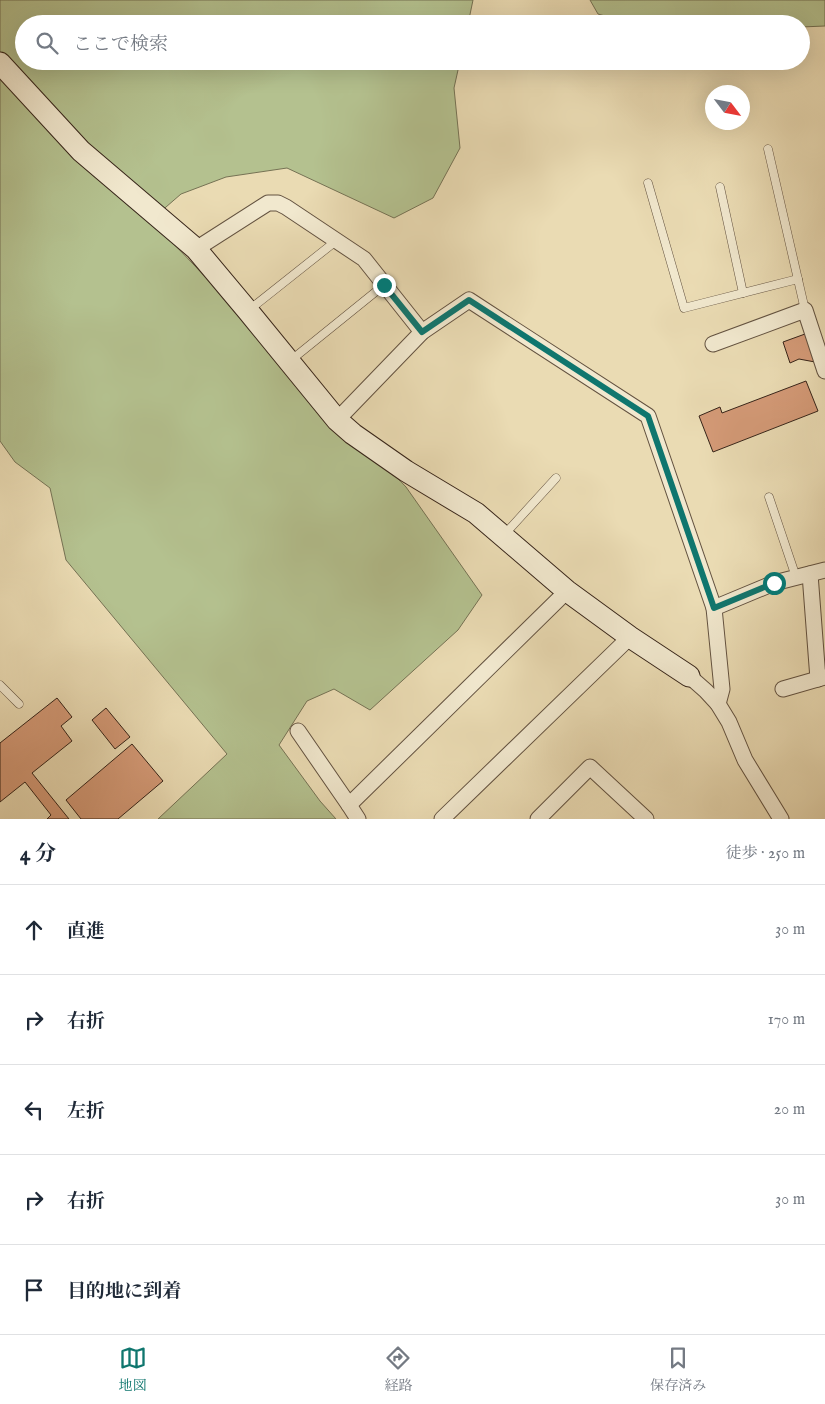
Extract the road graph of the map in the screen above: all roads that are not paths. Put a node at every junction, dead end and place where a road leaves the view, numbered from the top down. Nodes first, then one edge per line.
1 (0, 63) edge
2 (768, 149) dead end
3 (648, 183) dead end
4 (720, 187) dead end
5 (336, 241) junction
6 (196, 249) junction
7 (798, 279) junction
8 (384, 285) junction
9 (742, 293) junction
10 (805, 310) junction
11 (248, 311) junction
12 (422, 332) junction
13 (713, 344) dead end
14 (288, 362) junction
15 (825, 371) edge
16 (337, 420) junction
17 (556, 478) dead end
18 (769, 497) dead end
19 (502, 536) junction
20 (825, 570) edge
21 (803, 575) junction
22 (567, 590) junction
23 (714, 608) junction
24 (630, 637) junction
25 (689, 676) joint
26 (822, 678) edge
27 (0, 686) edge
28 (783, 689) dead end
29 (19, 704) dead end
30 (718, 704) junction
31 (298, 731) dead end
32 (349, 804) junction
33 (358, 819) edge
34 (442, 819) edge
35 (538, 819) edge
36 (645, 819) edge
37 (781, 819) edge

1 - 6 street
2 - 7 lane
3 - 9 lane
4 - 9 lane
5 - 6 street
5 - 8 street
5 - 11 lane
6 - 11 street
7 - 9 lane
7 - 10 lane
8 - 12 street
8 - 14 lane
10 - 13 street
10 - 15 street
11 - 14 street
12 - 16 street
12 - 23 street
14 - 16 street
16 - 19 street
17 - 19 lane
18 - 21 lane
19 - 22 street
20 - 21 street
21 - 23 street
21 - 26 street
22 - 24 street
22 - 32 street
23 - 30 street
24 - 25 street
24 - 34 street
25 - 30 street
26 - 28 street
27 - 29 lane
30 - 37 street
31 - 32 street
32 - 33 street
35 - 36 street

